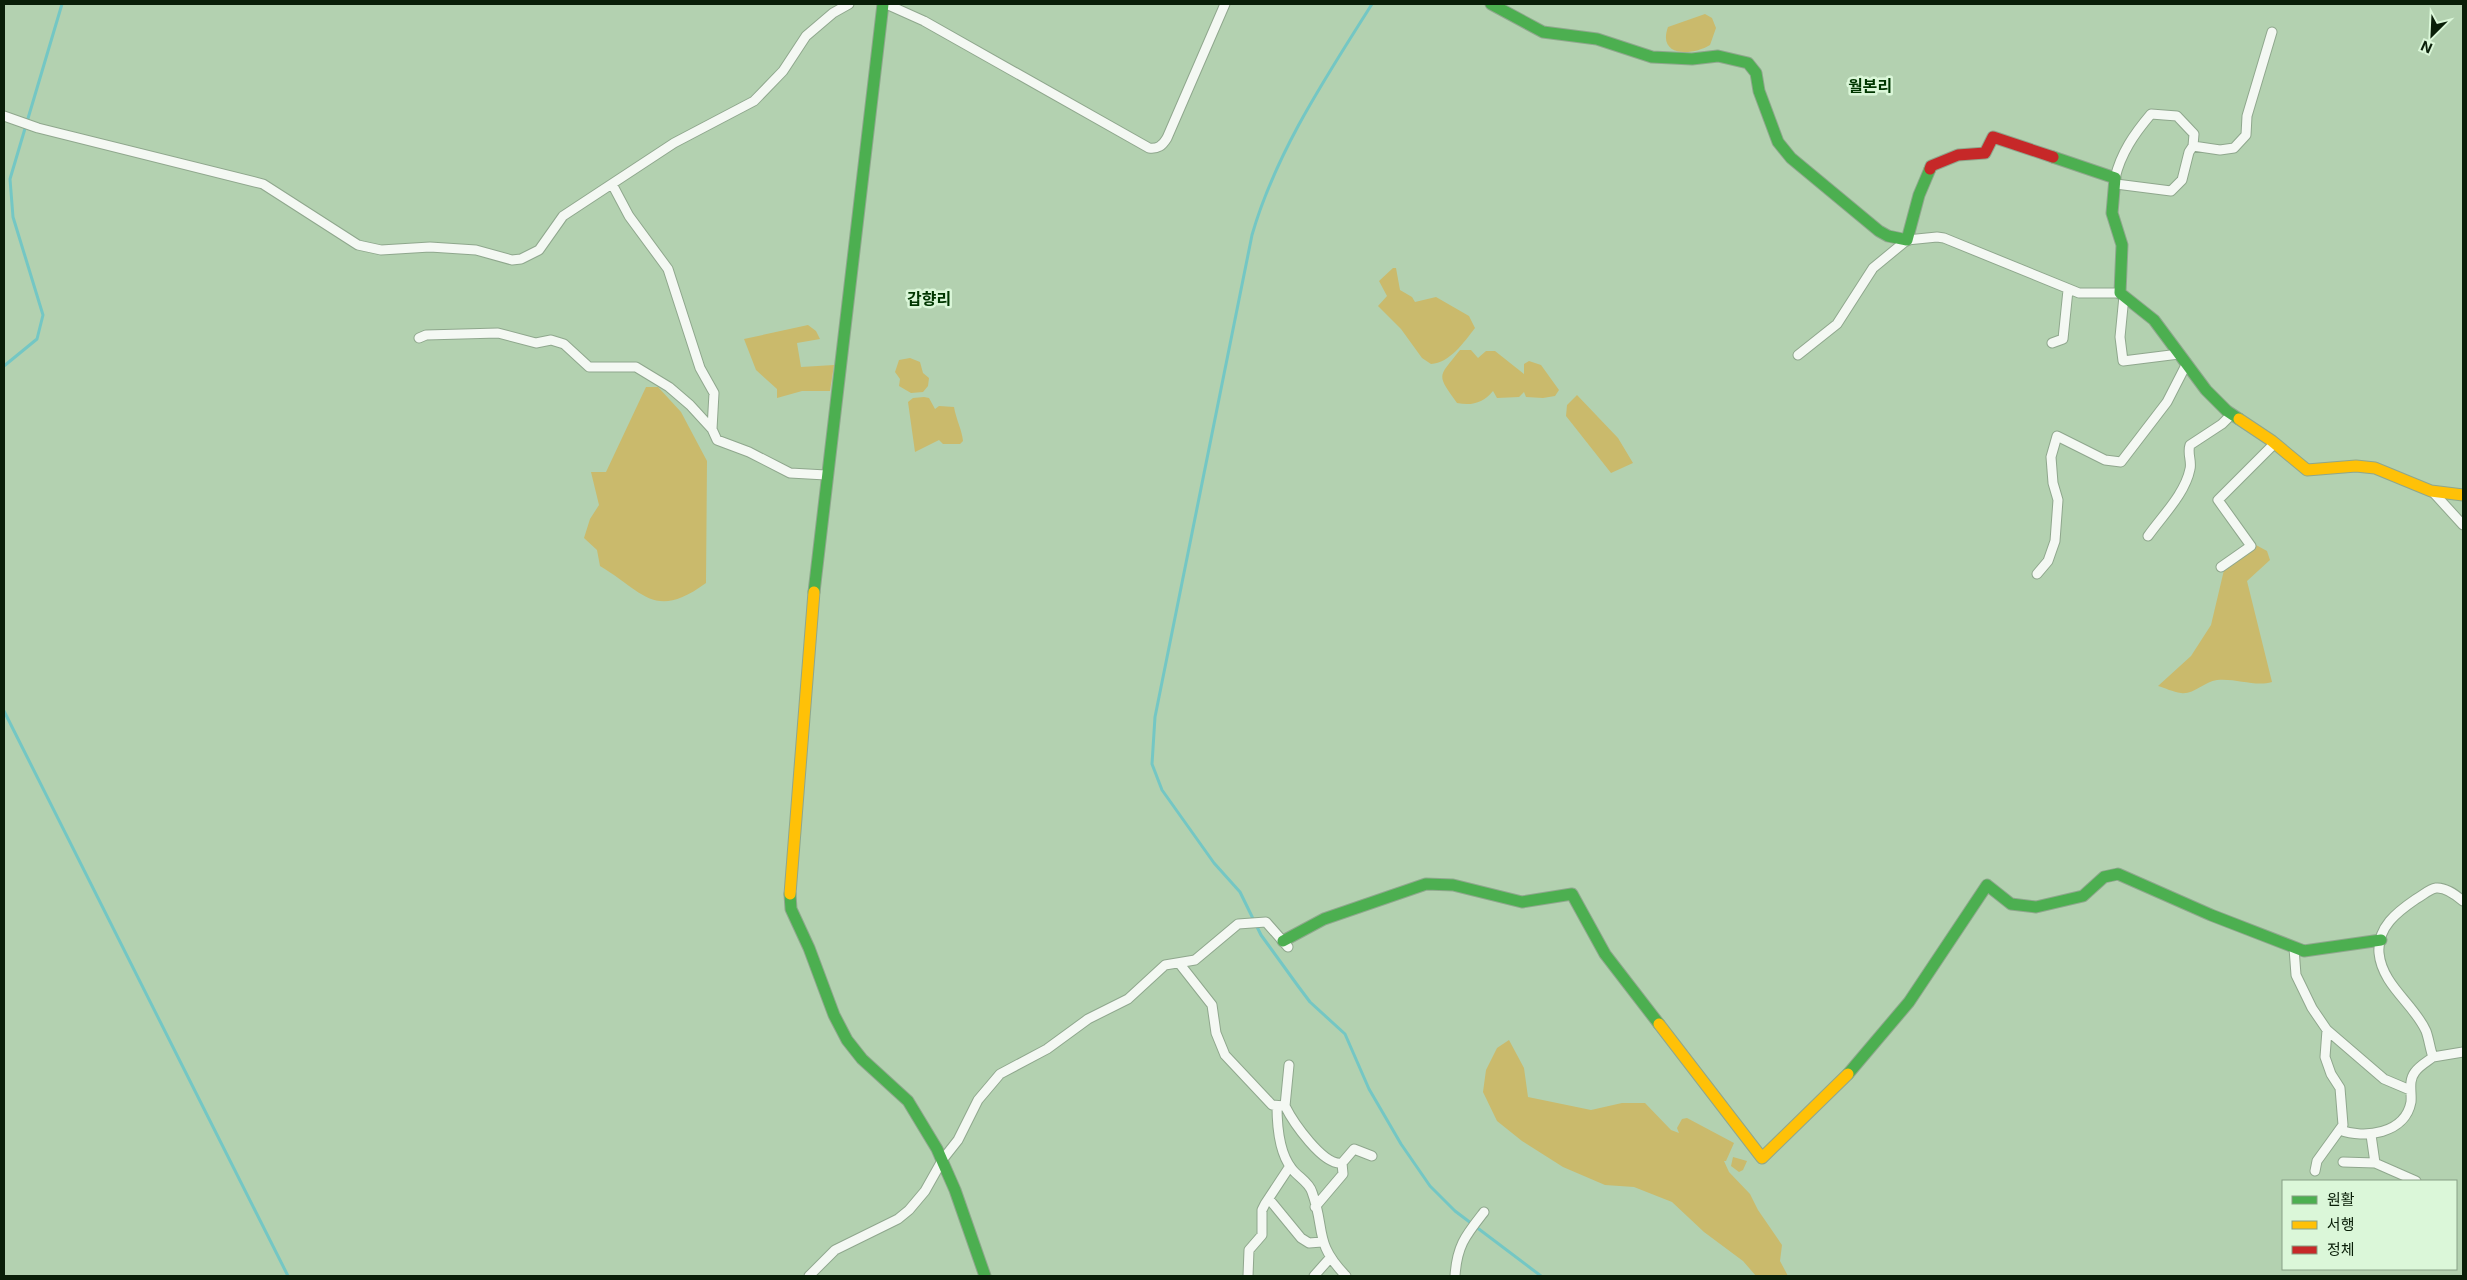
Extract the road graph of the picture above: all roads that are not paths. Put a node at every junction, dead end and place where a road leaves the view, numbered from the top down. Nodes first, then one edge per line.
1 (849, 4) edge
2 (885, 4) edge
3 (1225, 4) edge
4 (1491, 4) edge
5 (2272, 32) dead end
6 (4, 116) edge
7 (2193, 146) junction
8 (2115, 181) junction
9 (612, 184) junction
10 (1907, 240) junction
11 (2068, 290) junction
12 (2122, 294) junction
13 (418, 338) dead end
14 (2052, 343) dead end
15 (2179, 354) junction
16 (1798, 355) dead end
17 (2186, 365) junction
18 (2231, 415) junction
19 (712, 429) junction
20 (2275, 443) junction
21 (826, 475) junction
22 (2432, 491) junction
23 (2463, 495) edge
24 (2463, 525) edge
25 (2148, 536) dead end
26 (2221, 567) dead end
27 (2037, 574) dead end
28 (2463, 901) edge
29 (2381, 940) junction
30 (1285, 944) joint
31 (2294, 948) junction
32 (1179, 963) junction
33 (2327, 1030) junction
34 (2463, 1052) edge
35 (2433, 1057) junction
36 (1289, 1065) dead end
37 (2410, 1090) junction
38 (1281, 1106) junction
39 (2340, 1130) junction
40 (2371, 1135) junction
41 (1372, 1156) dead end
42 (943, 1159) junction
43 (2344, 1162) dead end
44 (1342, 1163) junction
45 (2375, 1163) junction
46 (1290, 1166) junction
47 (2315, 1171) dead end
48 (2414, 1180) edge
49 (1269, 1199) junction
50 (1315, 1207) junction
51 (1482, 1215) dead end
52 (1322, 1242) junction
53 (1330, 1258) junction
54 (809, 1276) edge
55 (985, 1276) edge
56 (1248, 1276) edge
57 (1314, 1276) edge
58 (1346, 1276) edge
59 (1455, 1276) edge

1 - 9 street
2 - 3 street
2 - 21 street
4 - 10 street
5 - 7 street
6 - 9 street
7 - 8 street
7 - 8 street
8 - 10 street
8 - 12 street
9 - 19 street
10 - 11 street
10 - 16 street
11 - 12 street
11 - 14 street
12 - 15 street
12 - 15 street
13 - 19 street
15 - 17 street
17 - 18 street
17 - 27 street
18 - 20 street
18 - 25 street
19 - 21 street
20 - 22 street
20 - 26 street
21 - 42 street
22 - 23 street
22 - 24 street
28 - 29 street
29 - 31 street
29 - 35 street
30 - 31 street
30 - 32 street
31 - 33 street
32 - 38 street
32 - 42 street
33 - 37 street
33 - 39 street
34 - 35 street
35 - 37 street
36 - 38 street
37 - 40 street
38 - 44 street
38 - 46 street
39 - 40 street
39 - 47 street
40 - 45 street
41 - 44 street
42 - 54 street
42 - 55 street
43 - 45 street
44 - 50 street
45 - 48 street
46 - 49 street
46 - 50 street
49 - 52 street
49 - 56 street
50 - 52 street
51 - 59 street
52 - 53 street
53 - 57 street
53 - 58 street

